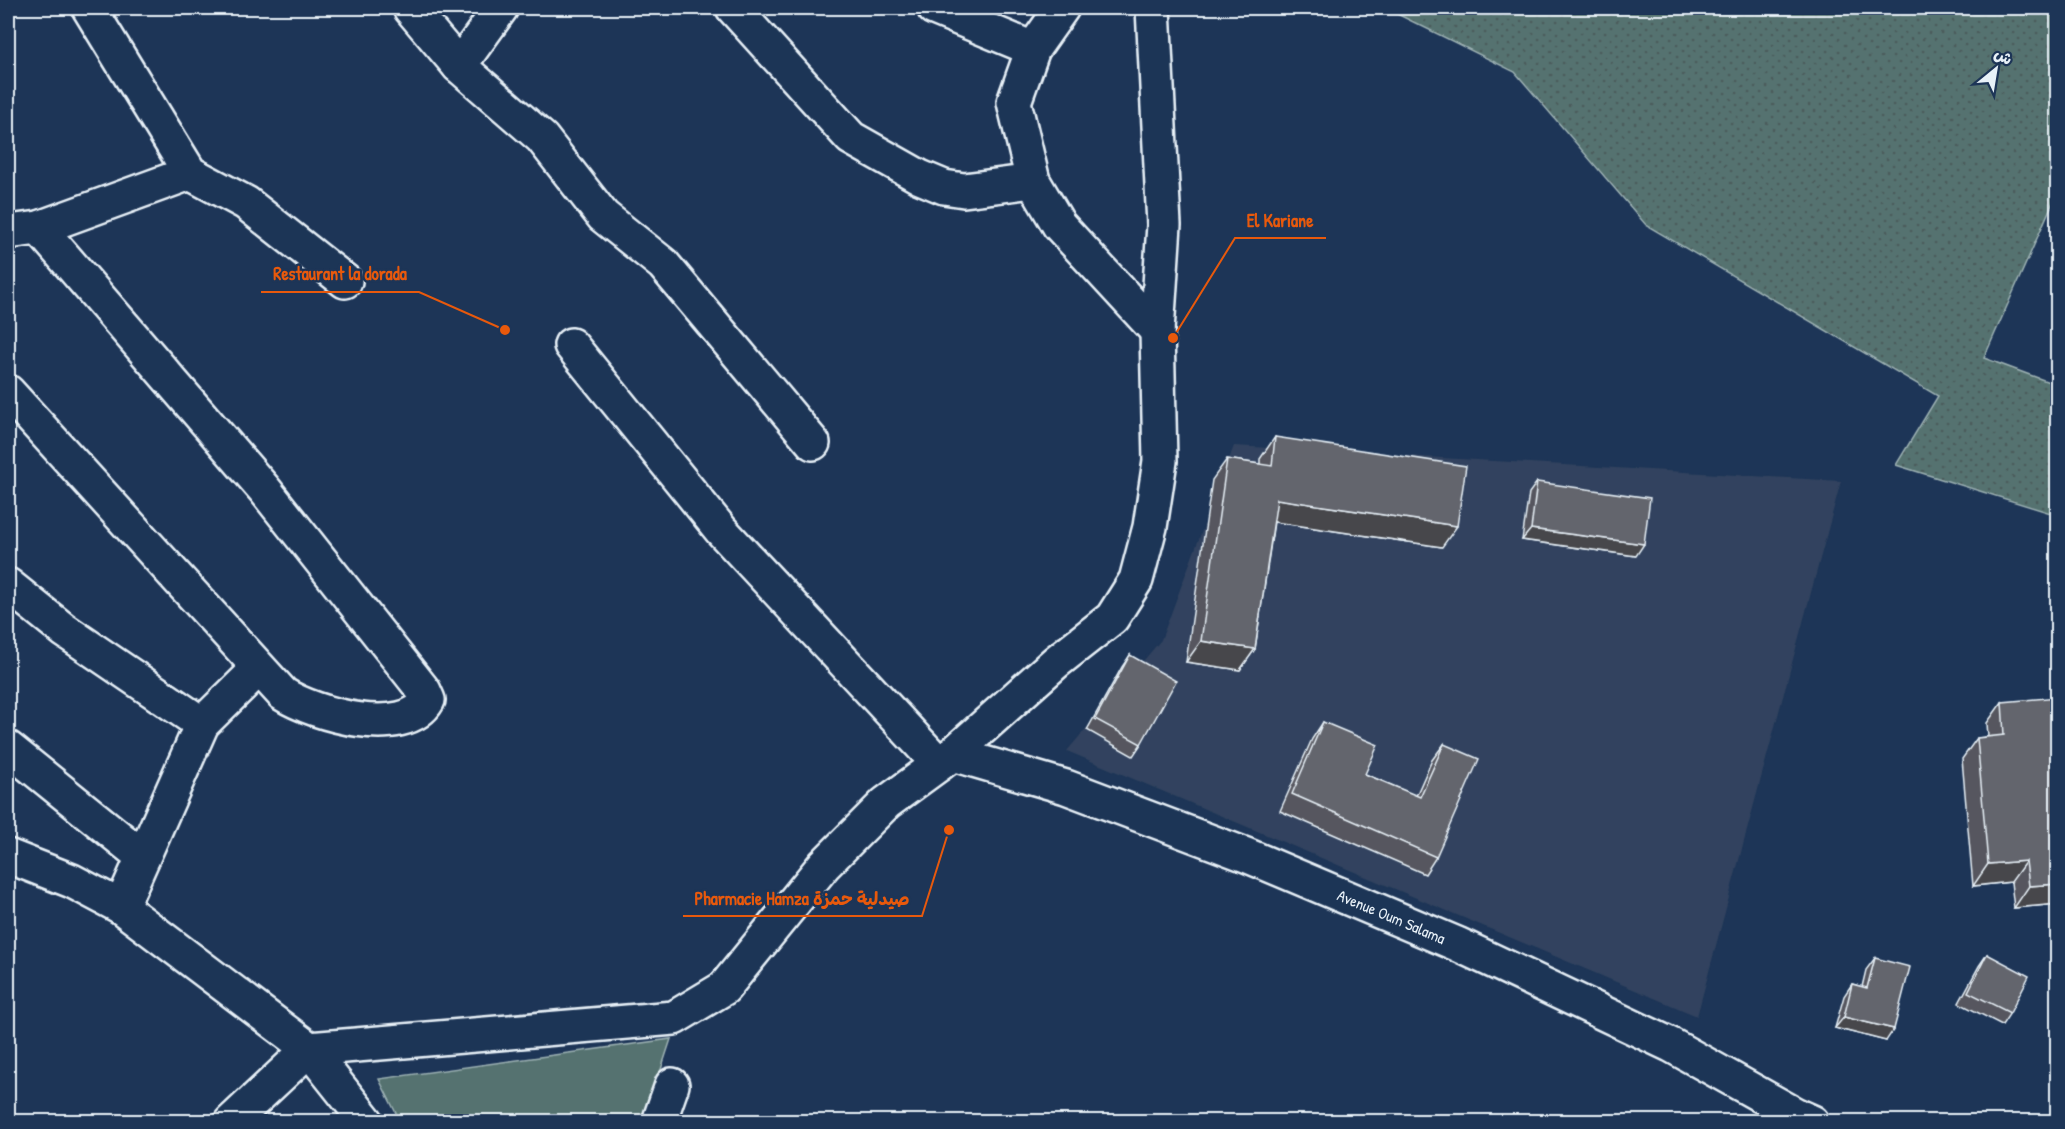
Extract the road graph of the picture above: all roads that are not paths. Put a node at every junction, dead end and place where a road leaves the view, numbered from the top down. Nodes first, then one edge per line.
1 (89, 8) edge
2 (410, 8) edge
3 (501, 8) edge
4 (733, 8) edge
5 (934, 8) edge
6 (1062, 8) edge
7 (1153, 8) edge
8 (1033, 49) junction
9 (459, 66) junction
10 (190, 173) junction
11 (1033, 181) junction
12 (16, 231) edge
13 (345, 281) dead end
14 (1157, 331) junction
15 (571, 345) dead end
16 (8, 392) edge
17 (813, 443) dead end
18 (8, 585) edge
19 (258, 669) junction
20 (202, 724) junction
21 (8, 748) edge
22 (946, 759) junction
23 (8, 856) edge
24 (142, 857) junction
25 (121, 907) junction
26 (309, 1049) junction
27 (672, 1085) dead end
28 (231, 1122) edge
29 (367, 1122) edge
30 (659, 1122) edge
31 (1812, 1122) edge

1 - 10 street
2 - 9 street
3 - 9 street
4 - 11 street
5 - 8 street
6 - 8 street
7 - 14 street
8 - 11 street
9 - 17 street
10 - 12 street
10 - 13 street
11 - 14 street
12 - 19 street
14 - 22 street
15 - 22 street
16 - 19 street
18 - 20 street
19 - 20 street
20 - 24 street
21 - 24 street
22 - 26 street
22 - 31 street, Avenue Oum Salama
23 - 25 street
24 - 25 street
25 - 26 street
26 - 28 street
26 - 29 street
27 - 30 street

